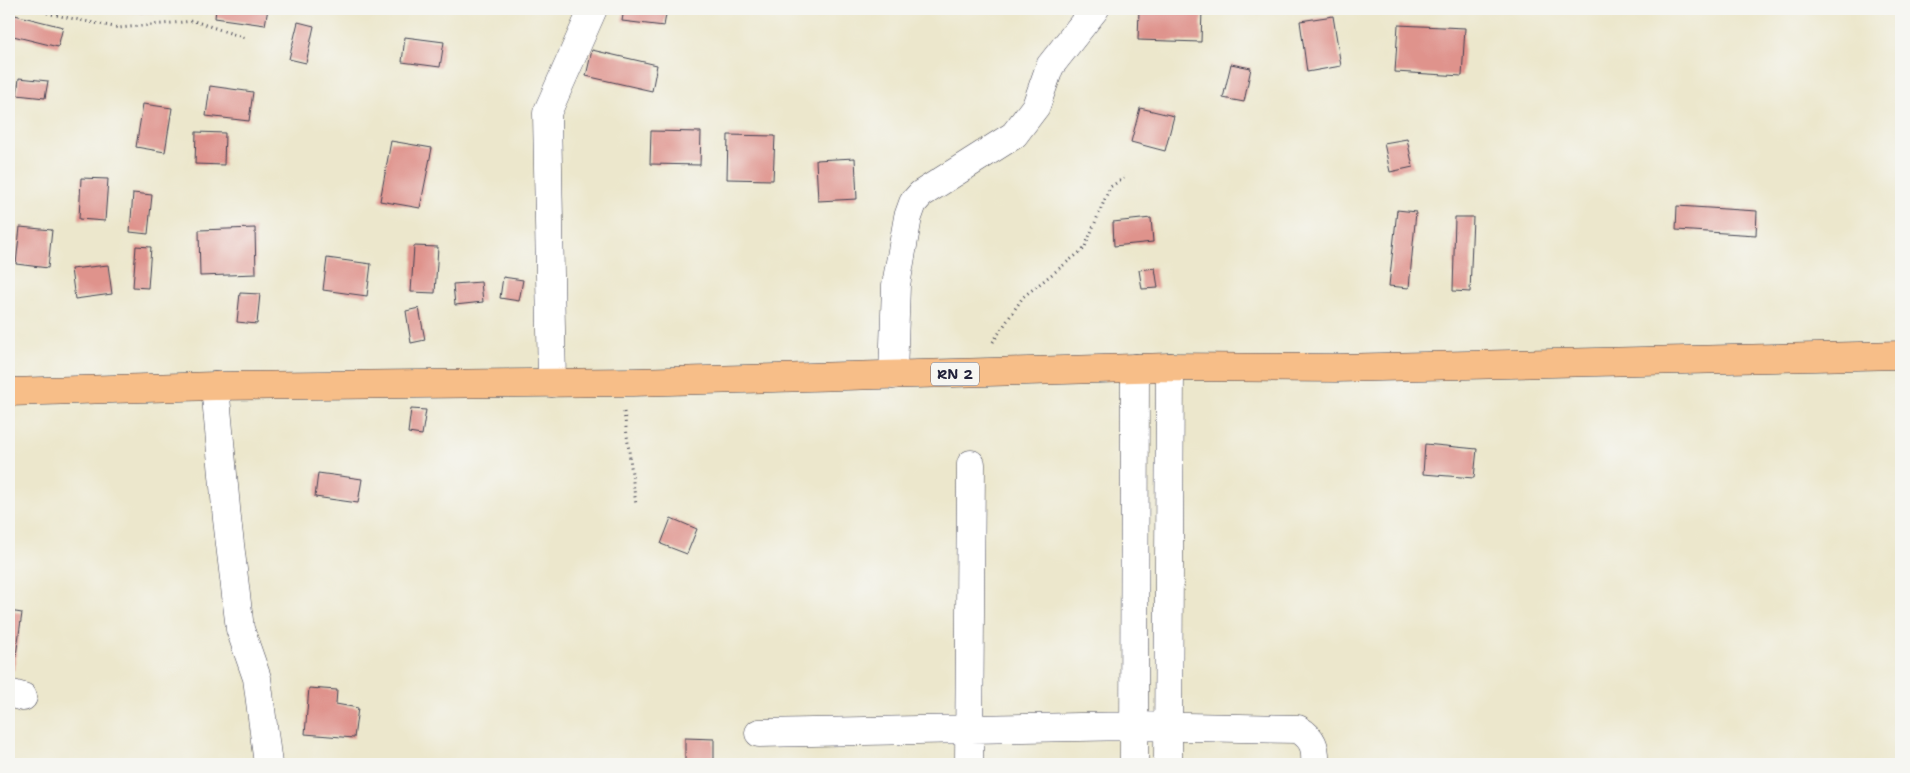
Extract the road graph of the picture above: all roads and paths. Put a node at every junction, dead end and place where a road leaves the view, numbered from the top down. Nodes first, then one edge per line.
1 (38, 9) edge
2 (593, 9) edge
3 (1095, 9) edge
4 (245, 38) dead end
5 (1124, 178) dead end
6 (1901, 355) edge
7 (1170, 367) junction
8 (1135, 368) junction
9 (972, 374) junction
10 (892, 376) junction
11 (633, 382) junction
12 (552, 383) junction
13 (215, 386) junction
14 (9, 392) edge
15 (971, 464) dead end
16 (636, 505) dead end
17 (1135, 726) junction
18 (1169, 726) junction
19 (970, 729) junction
20 (759, 733) dead end
21 (268, 764) edge
22 (969, 764) edge
23 (1134, 764) edge
24 (1168, 764) edge
25 (1316, 764) edge

1 - 4 path
2 - 12 street
3 - 10 street
5 - 9 path
6 - 7 main road, RN 2
7 - 8 main road, RN 2
7 - 18 street
8 - 9 main road, RN 2
8 - 17 street
9 - 10 main road, RN 2
10 - 11 main road, RN 2
11 - 12 main road, RN 2
11 - 16 path
12 - 13 main road, RN 2
13 - 14 main road, RN 2
13 - 21 street
15 - 19 street
17 - 18 street
17 - 19 street
17 - 23 street
18 - 24 street
18 - 25 street
19 - 20 street
19 - 22 street

